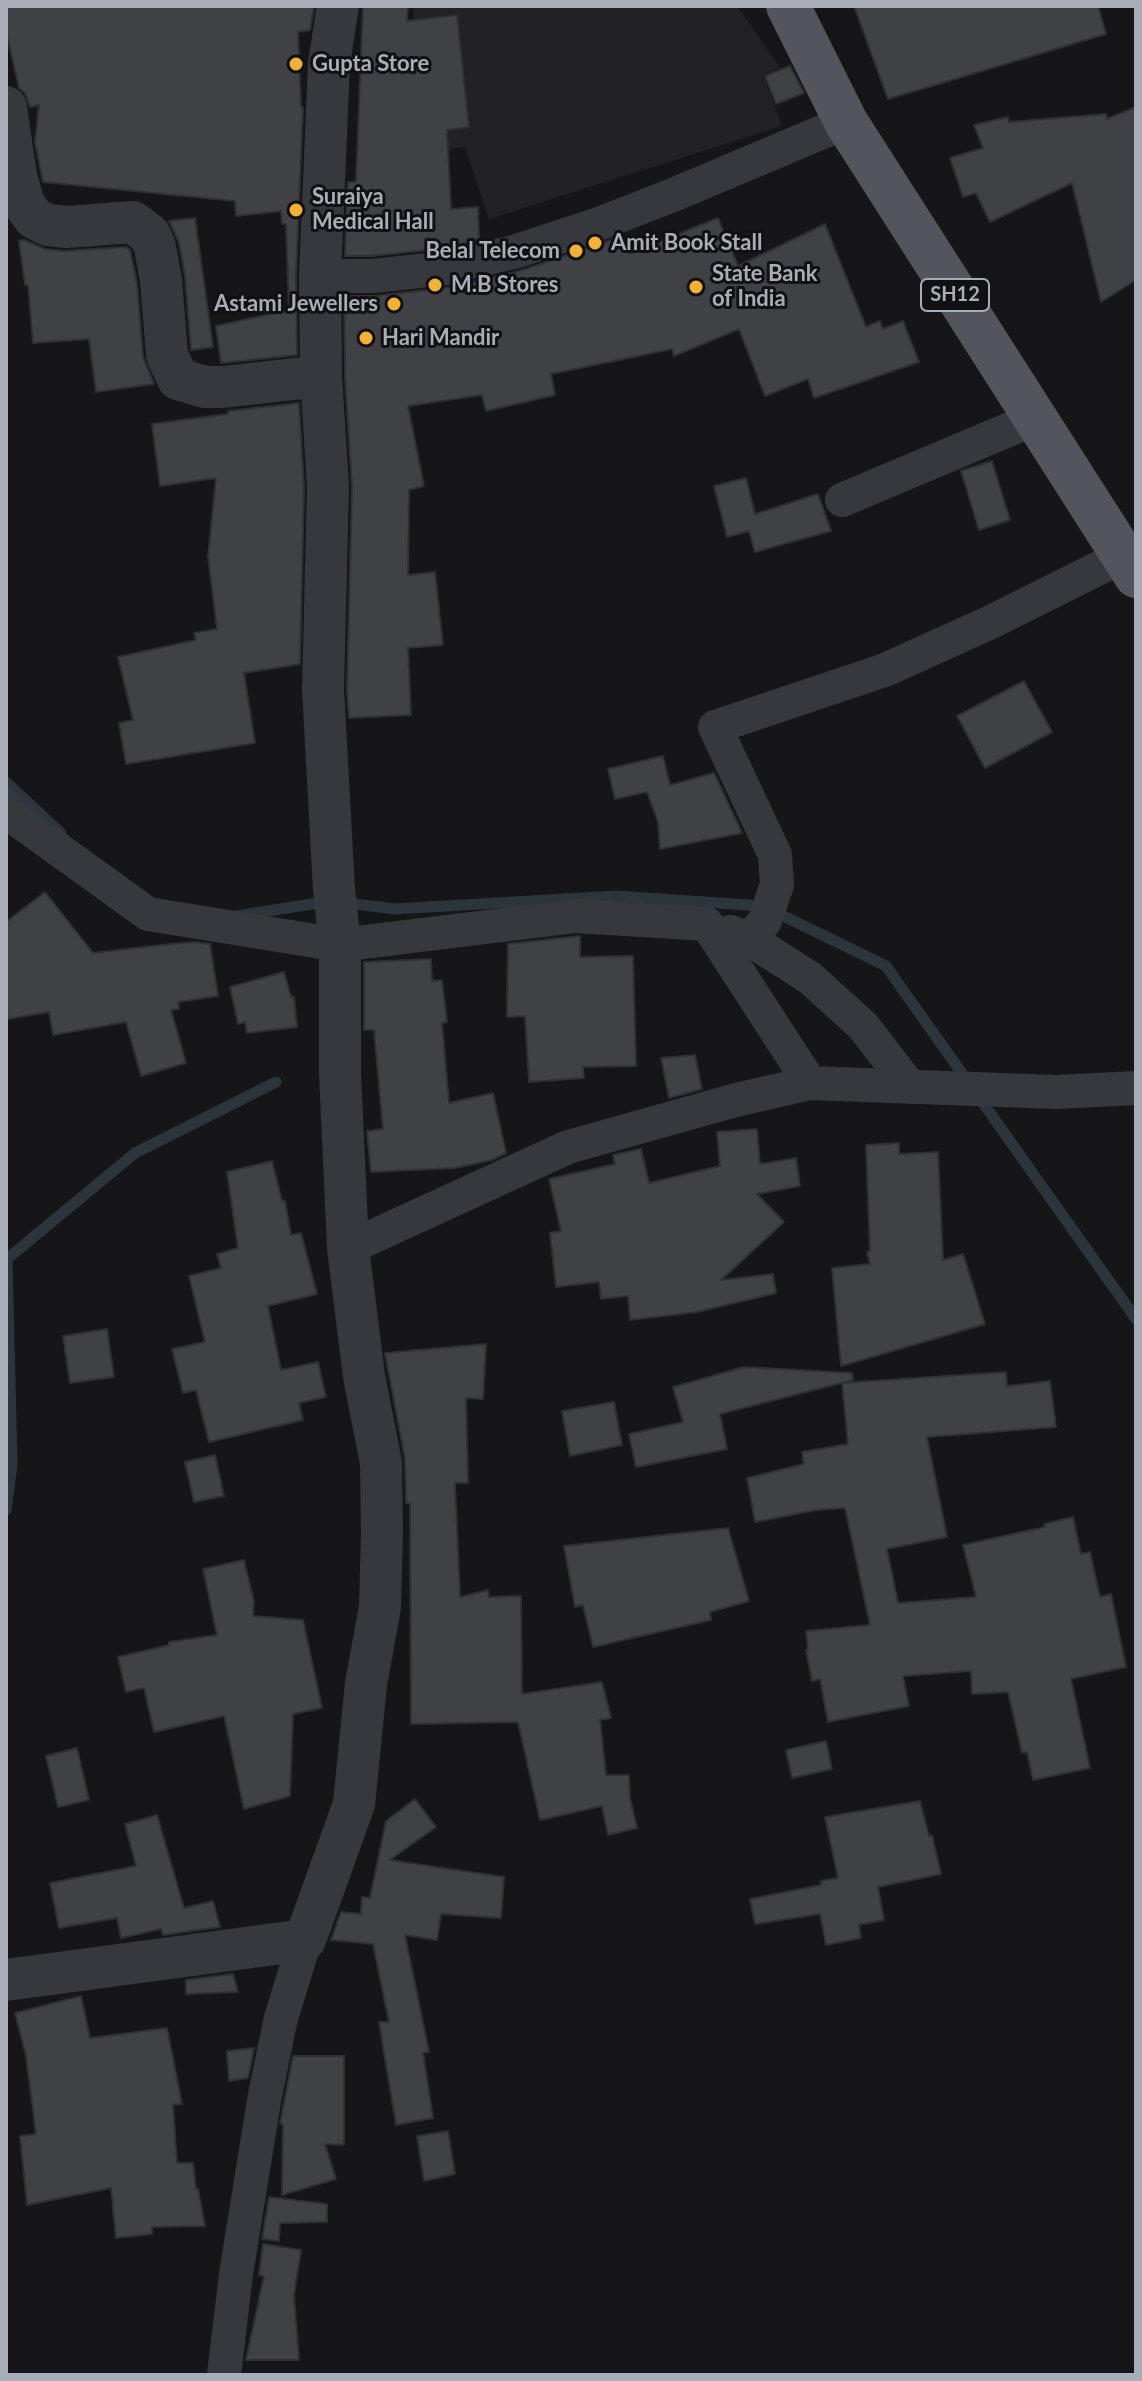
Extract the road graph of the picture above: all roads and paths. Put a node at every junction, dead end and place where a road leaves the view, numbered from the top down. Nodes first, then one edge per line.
1 (338, 6) edge
2 (788, 6) edge
3 (6, 107) edge
4 (846, 122) junction
5 (320, 276) junction
6 (321, 376) junction
7 (1034, 419) junction
8 (842, 500) dead end
9 (1130, 566) edge
10 (8, 815) edge
11 (763, 918) junction
12 (707, 924) junction
13 (340, 945) junction
14 (810, 1083) junction
15 (910, 1087) junction
16 (1136, 1088) edge
17 (348, 1248) junction
18 (305, 1940) junction
19 (6, 1980) edge
20 (224, 2375) edge

1 - 5 street
2 - 4 main road, SH12
3 - 6 street
4 - 5 street
4 - 7 main road, SH12
5 - 6 street
6 - 13 street
7 - 8 street
7 - 9 main road, SH12
9 - 11 street
10 - 13 street
11 - 12 street
11 - 15 street
12 - 13 street
12 - 14 street
13 - 17 street
14 - 15 street
14 - 17 street
15 - 16 street
17 - 18 street
18 - 19 street
18 - 20 street

